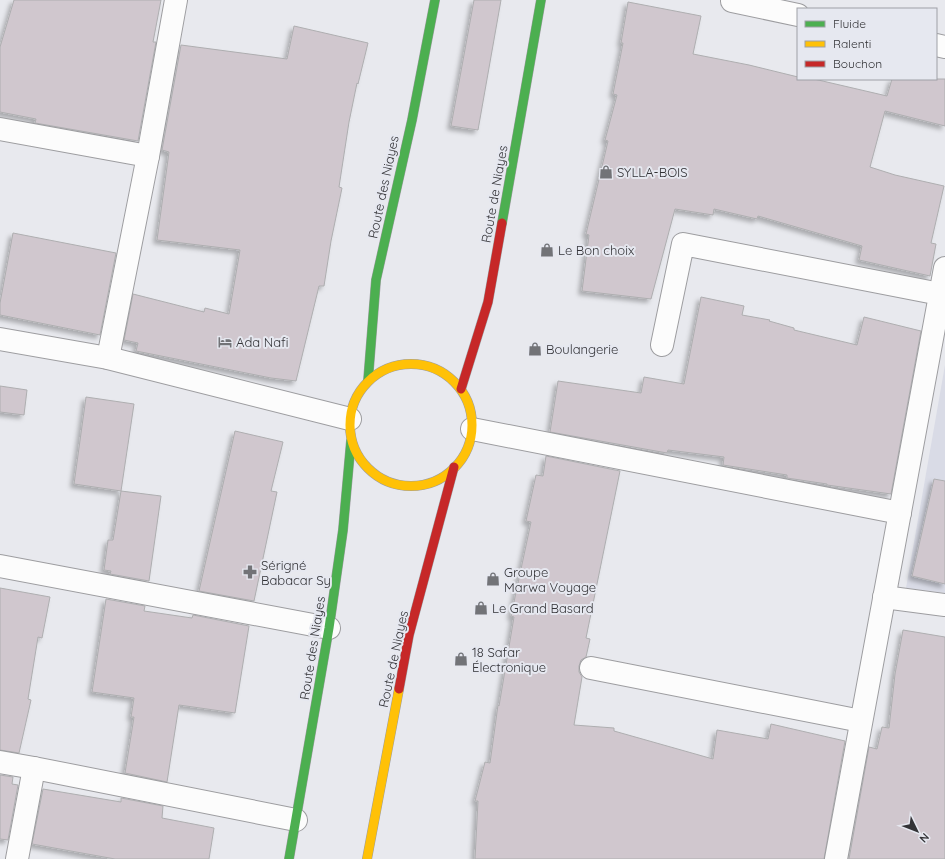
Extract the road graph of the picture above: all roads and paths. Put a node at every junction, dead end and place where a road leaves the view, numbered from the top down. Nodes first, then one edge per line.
1 (176, 0) edge
2 (435, 0) edge
3 (541, 0) edge
4 (732, 1) dead end
5 (797, 15) edge
6 (0, 129) edge
7 (148, 156) junction
8 (945, 268) edge
9 (940, 294) junction
10 (0, 338) edge
11 (662, 345) dead end
12 (108, 358) junction
13 (368, 381) junction
14 (461, 389) junction
15 (472, 429) junction
16 (350, 430) junction
17 (454, 467) junction
18 (900, 514) junction
19 (0, 566) edge
20 (884, 597) junction
21 (945, 605) edge
22 (329, 628) junction
23 (591, 668) dead end
24 (861, 721) junction
25 (0, 762) edge
26 (34, 768) junction
27 (296, 820) junction
28 (17, 859) edge
29 (289, 859) edge
30 (367, 859) edge
31 (836, 859) edge

1 - 7 street
2 - 13 main road, Route des Niayes
3 - 14 main road, Route de Niayes
4 - 5 street
6 - 7 street
7 - 12 street
8 - 9 street
9 - 11 street
9 - 18 street
10 - 12 street
12 - 16 street
13 - 14 main road, Route de Niayes
13 - 16 main road, Route de Niayes
14 - 15 main road, Route de Niayes
15 - 17 main road, Route de Niayes
15 - 18 street
16 - 17 main road, Route de Niayes
16 - 22 main road, Route des Niayes
17 - 30 main road, Route de Niayes
18 - 20 street
19 - 22 street
20 - 21 street
20 - 24 street
22 - 27 main road, Route des Niayes
23 - 24 street
24 - 31 street
25 - 26 street
26 - 27 street
26 - 28 street
27 - 29 main road, Route des Niayes

